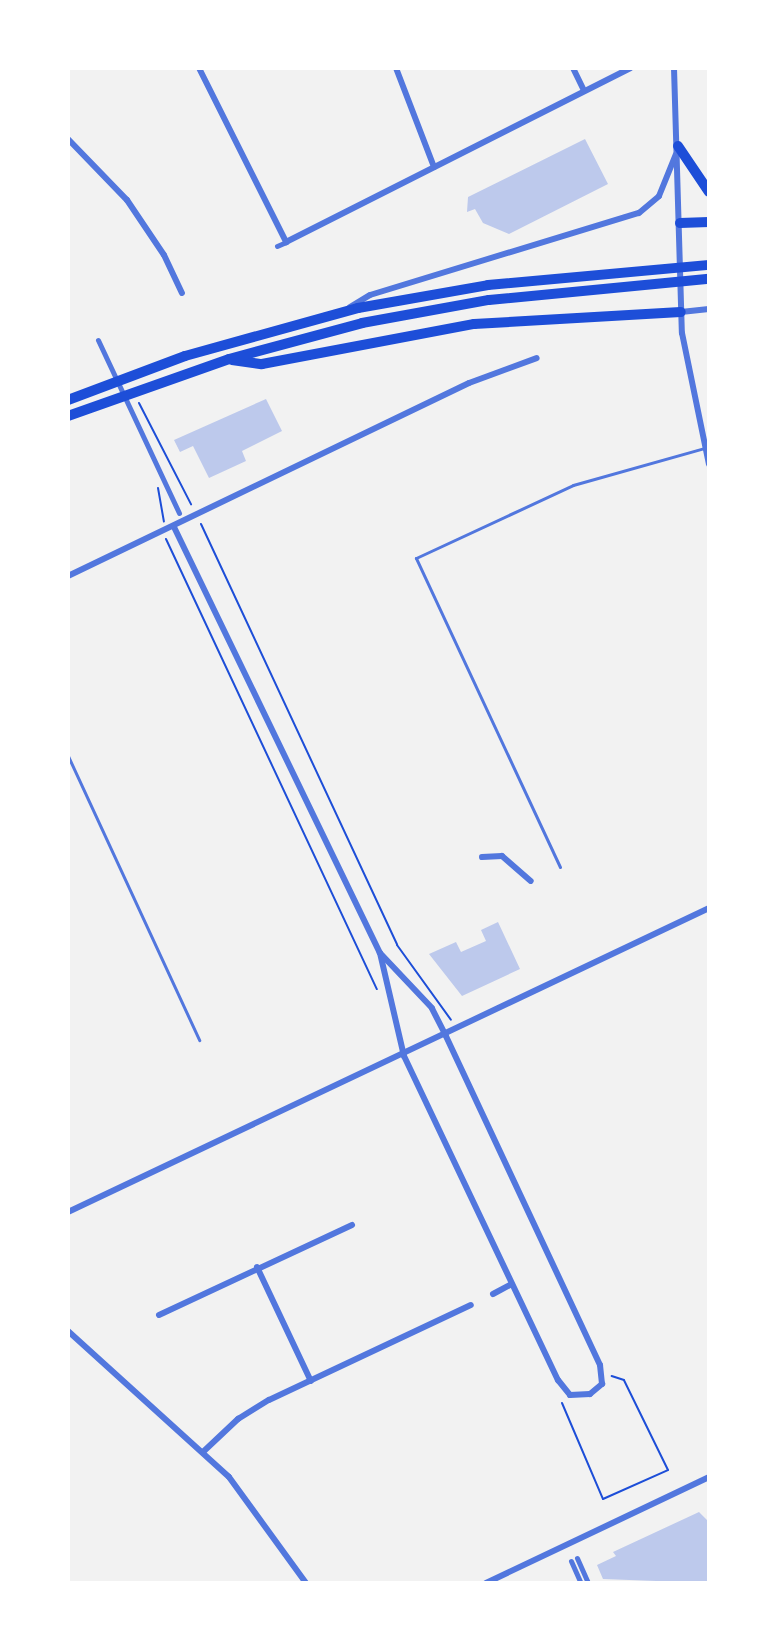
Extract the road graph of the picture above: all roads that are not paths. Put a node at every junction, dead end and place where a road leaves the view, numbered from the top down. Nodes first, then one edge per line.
1 (199, 68) edge
2 (396, 68) edge
3 (573, 68) edge
4 (631, 68) edge
5 (674, 68) edge
6 (584, 91) junction
7 (68, 139) edge
8 (678, 146) junction
9 (434, 167) junction
10 (709, 192) edge
11 (709, 222) edge
12 (680, 223) junction
13 (286, 242) junction
14 (277, 246) dead end
15 (709, 265) edge
16 (709, 279) edge
17 (182, 293) dead end
18 (709, 309) edge
19 (681, 312) junction
20 (338, 313) junction
21 (98, 340) dead end
22 (537, 358) dead end
23 (229, 359) junction
24 (68, 400) edge
25 (68, 416) edge
26 (705, 448) junction
27 (709, 464) edge
28 (179, 513) dead end
29 (174, 527) junction
30 (68, 576) edge
31 (68, 756) edge
32 (482, 857) dead end
33 (560, 867) dead end
34 (531, 881) dead end
35 (709, 908) edge
36 (380, 953) junction
37 (446, 1036) junction
38 (199, 1040) dead end
39 (404, 1056) junction
40 (68, 1212) edge
41 (352, 1225) dead end
42 (257, 1267) junction
43 (512, 1284) junction
44 (493, 1294) dead end
45 (471, 1305) dead end
46 (159, 1315) dead end
47 (68, 1331) edge
48 (311, 1381) junction
49 (204, 1451) junction
50 (708, 1481) edge
51 (306, 1583) edge
52 (486, 1583) edge
53 (581, 1583) edge
54 (588, 1583) edge

1 - 13 street
2 - 9 street
3 - 6 street
4 - 6 street
5 - 8 street
6 - 9 street
7 - 17 street
8 - 10 main road
8 - 12 street
8 - 20 street
9 - 13 street
11 - 12 main road
12 - 19 street
13 - 14 street
15 - 20 main road
16 - 23 main road
18 - 19 street
19 - 23 main road
19 - 26 street
20 - 24 main road
21 - 28 street
22 - 29 street
23 - 25 main road
26 - 27 street
26 - 33 lane
29 - 30 street
29 - 36 street
31 - 38 lane
32 - 34 street
35 - 37 street
36 - 37 street
36 - 39 street
37 - 39 street
37 - 43 street
39 - 40 street
39 - 43 street
41 - 42 street
42 - 46 street
42 - 48 street
43 - 44 street
45 - 48 street
47 - 49 street
48 - 49 street
49 - 51 street
50 - 52 street
53 - 54 street

